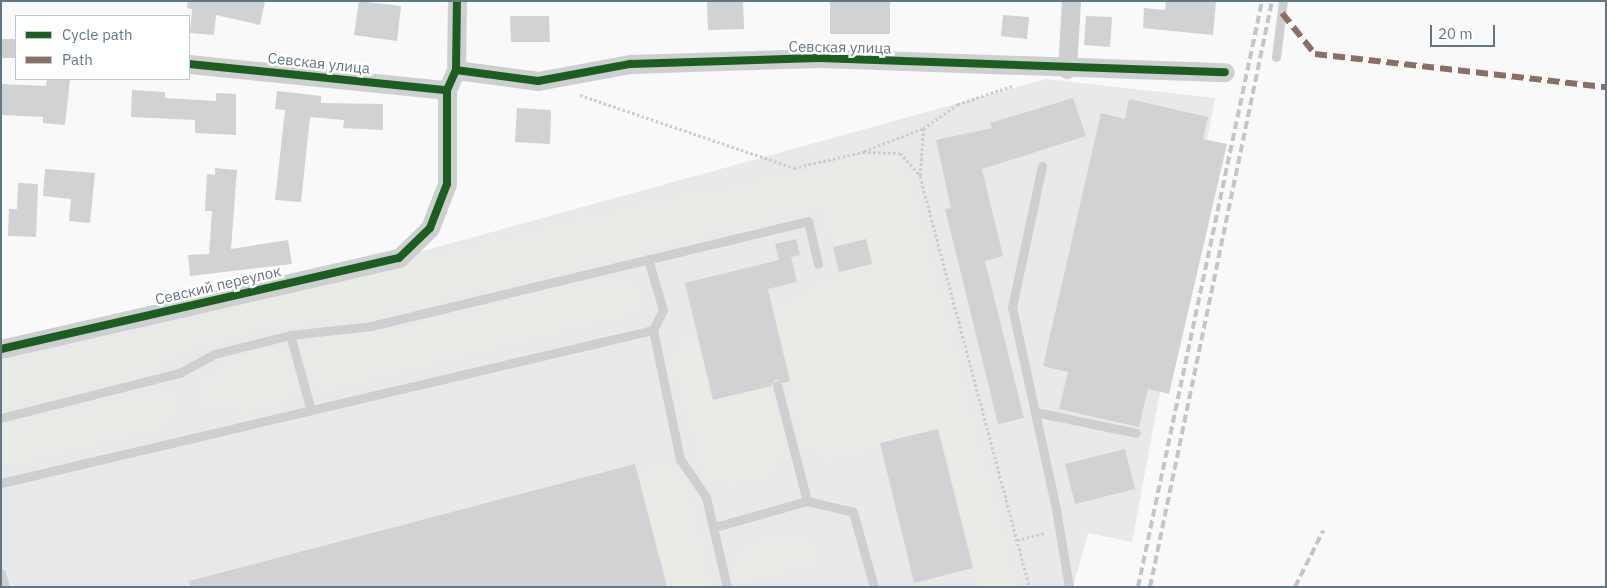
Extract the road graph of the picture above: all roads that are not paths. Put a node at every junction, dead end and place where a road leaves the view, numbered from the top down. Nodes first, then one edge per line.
1 (457, 1) edge
2 (1071, 1) edge
3 (1283, 1) edge
4 (1, 48) edge
5 (15, 48) edge
6 (1276, 57) dead end
7 (190, 64) edge
8 (1067, 69) junction
9 (456, 70) junction
10 (1225, 72) dead end
11 (447, 90) junction
12 (1042, 166) dead end
13 (648, 259) junction
14 (818, 264) dead end
15 (653, 330) junction
16 (290, 336) junction
17 (1, 349) edge
18 (777, 384) dead end
19 (311, 410) junction
20 (1035, 412) junction
21 (1, 418) edge
22 (1136, 433) dead end
23 (1, 483) edge
24 (807, 501) junction
25 (715, 527) junction
26 (1, 573) edge
27 (5, 587) edge
28 (727, 587) edge
29 (874, 587) edge
30 (1069, 587) edge

1 - 9 street
2 - 8 street
3 - 6 lane
4 - 5 street
7 - 11 street, Севская улица
8 - 9 street, Севская улица
8 - 10 street, Севская улица
9 - 11 street
11 - 17 street, Севский переулок
12 - 20 lane
13 - 14 lane
13 - 15 lane
13 - 16 lane
15 - 19 lane
15 - 25 lane
16 - 19 lane
16 - 21 lane
18 - 24 lane
19 - 23 lane
20 - 22 lane
20 - 30 lane
24 - 25 lane
24 - 29 lane
25 - 28 lane
26 - 27 lane

